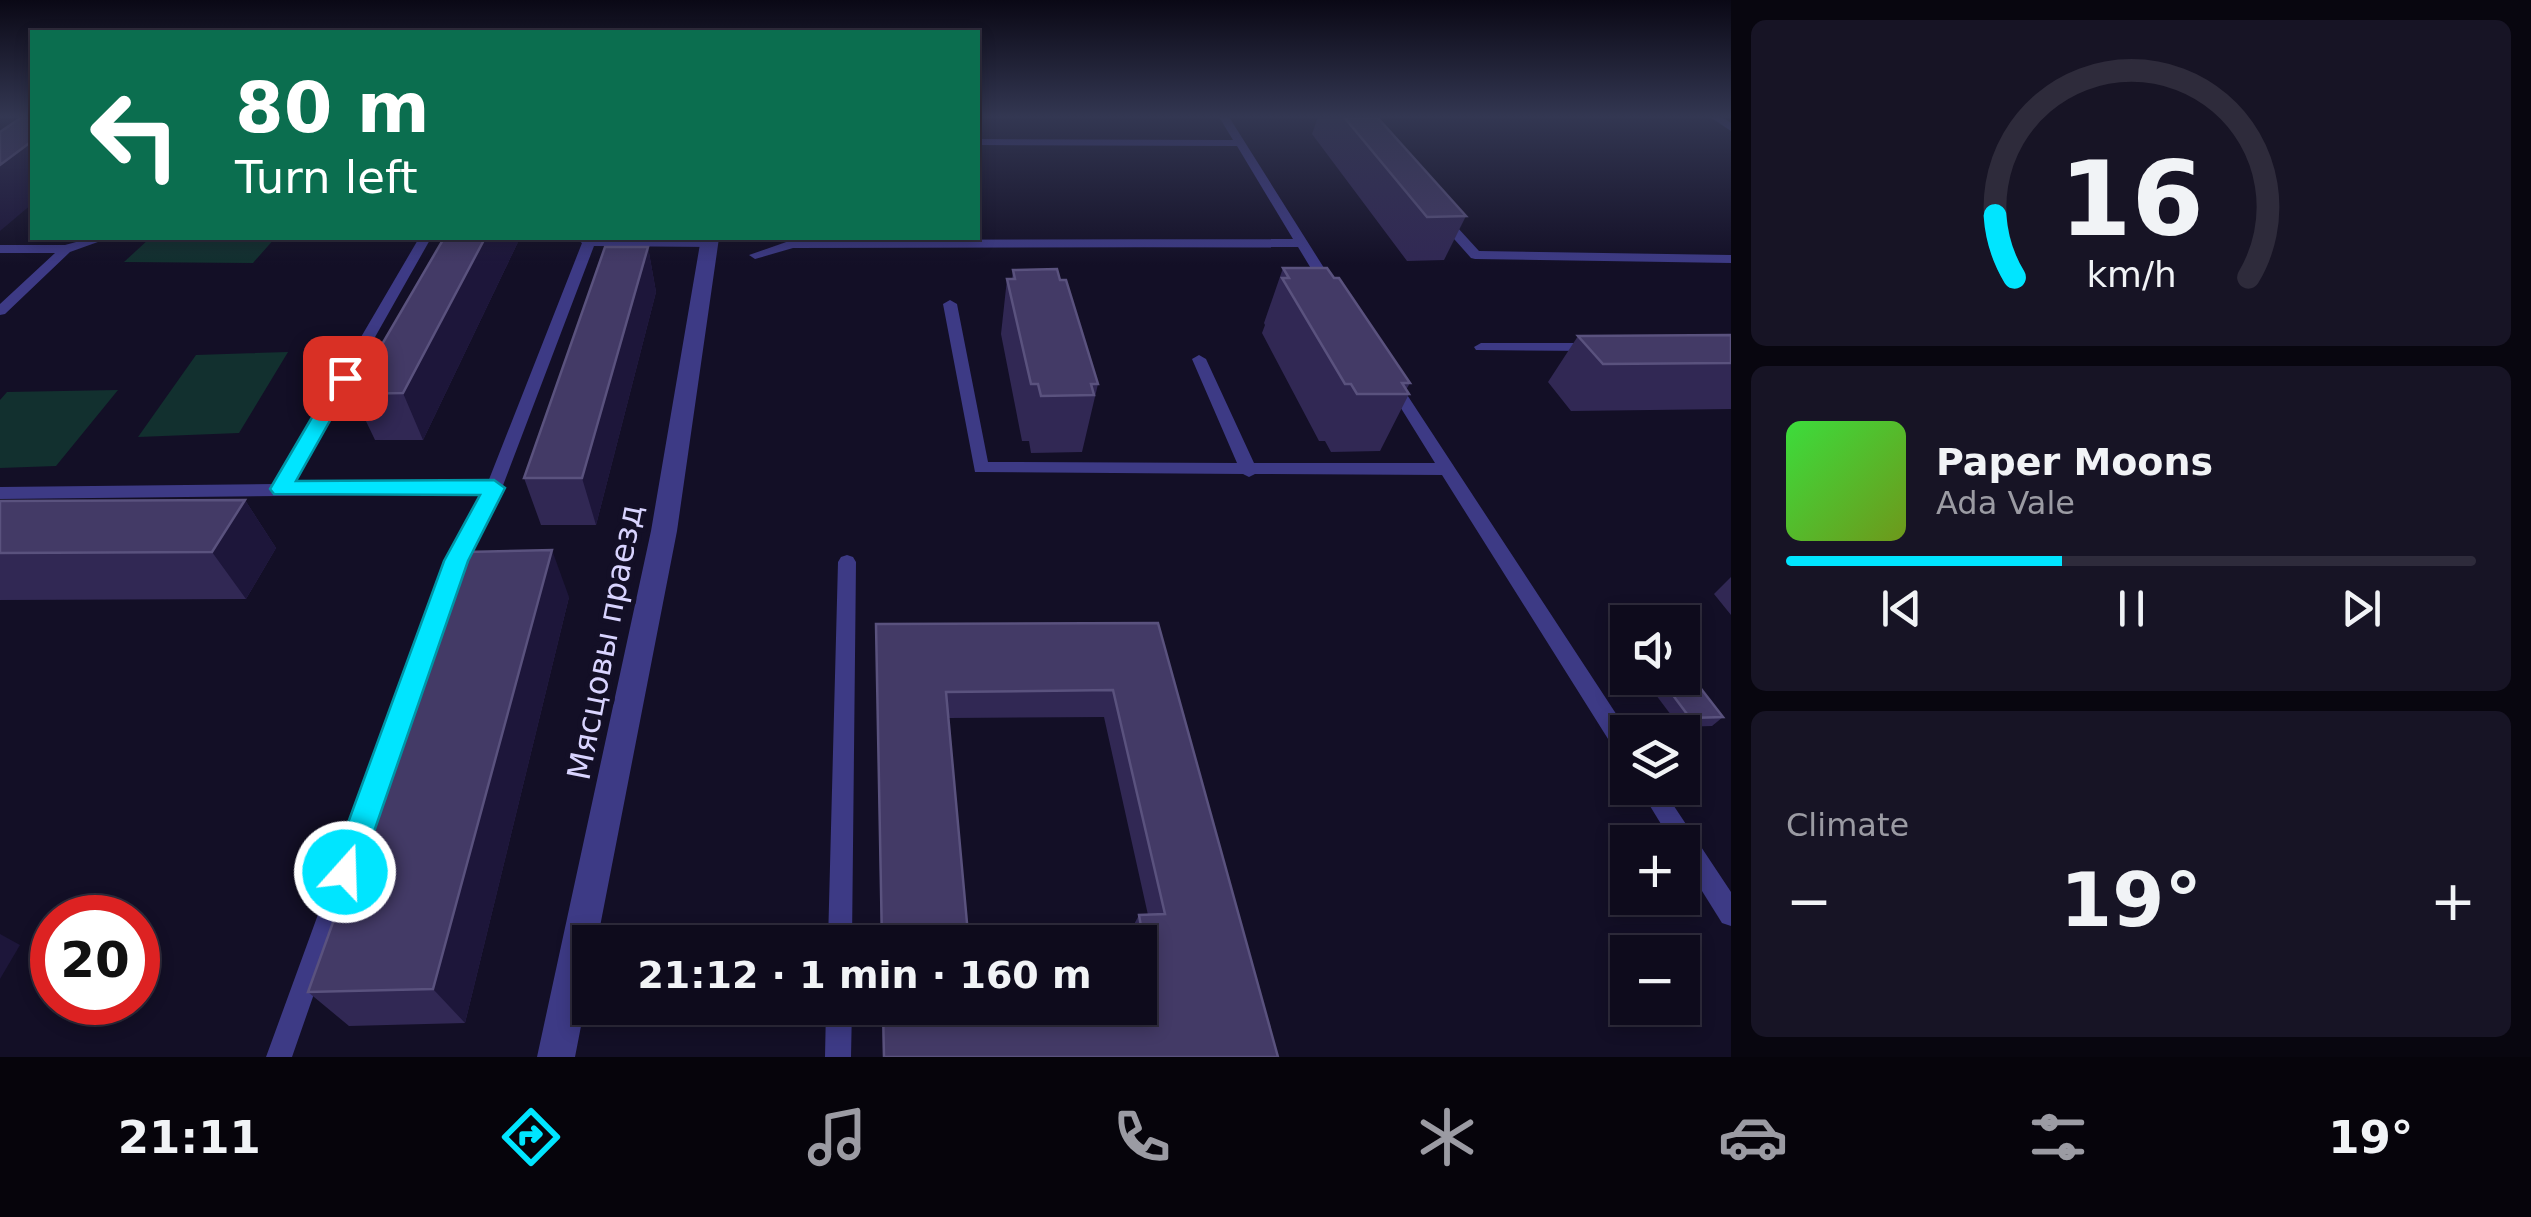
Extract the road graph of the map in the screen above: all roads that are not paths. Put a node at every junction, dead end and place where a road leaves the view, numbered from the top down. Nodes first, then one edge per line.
1 (1254, 166) edge
2 (1439, 214) edge
3 (30, 233) edge
4 (96, 240) edge
5 (424, 240) edge
6 (584, 240) edge
7 (710, 240) edge
8 (1300, 243) junction
9 (66, 248) junction
10 (6, 249) edge
11 (754, 256) dead end
12 (1731, 259) edge
13 (1336, 299) edge
14 (950, 304) dead end
15 (0, 310) edge
16 (1482, 347) dead end
17 (1616, 347) edge
18 (1198, 359) dead end
19 (1379, 363) edge
20 (1449, 469) junction
21 (1248, 471) junction
22 (494, 488) junction
23 (281, 489) junction
24 (0, 492) edge
25 (847, 562) dead end
26 (1610, 724) edge
27 (1661, 805) edge
28 (1731, 914) edge
29 (840, 925) edge
30 (839, 1025) edge
31 (279, 1057) edge
32 (556, 1057) edge
33 (838, 1057) edge

1 - 8 lane
2 - 12 lane
3 - 10 lane
4 - 9 lane
5 - 23 lane
6 - 7 lane
6 - 22 lane
7 - 32 street, Мясцовы праезд
8 - 11 lane
8 - 13 lane
9 - 10 lane
9 - 15 lane
14 - 21 lane
16 - 17 lane
18 - 21 lane
19 - 20 lane
20 - 21 lane
20 - 26 lane
22 - 23 lane
22 - 31 lane
23 - 24 lane
25 - 29 lane
27 - 28 lane
30 - 33 lane

